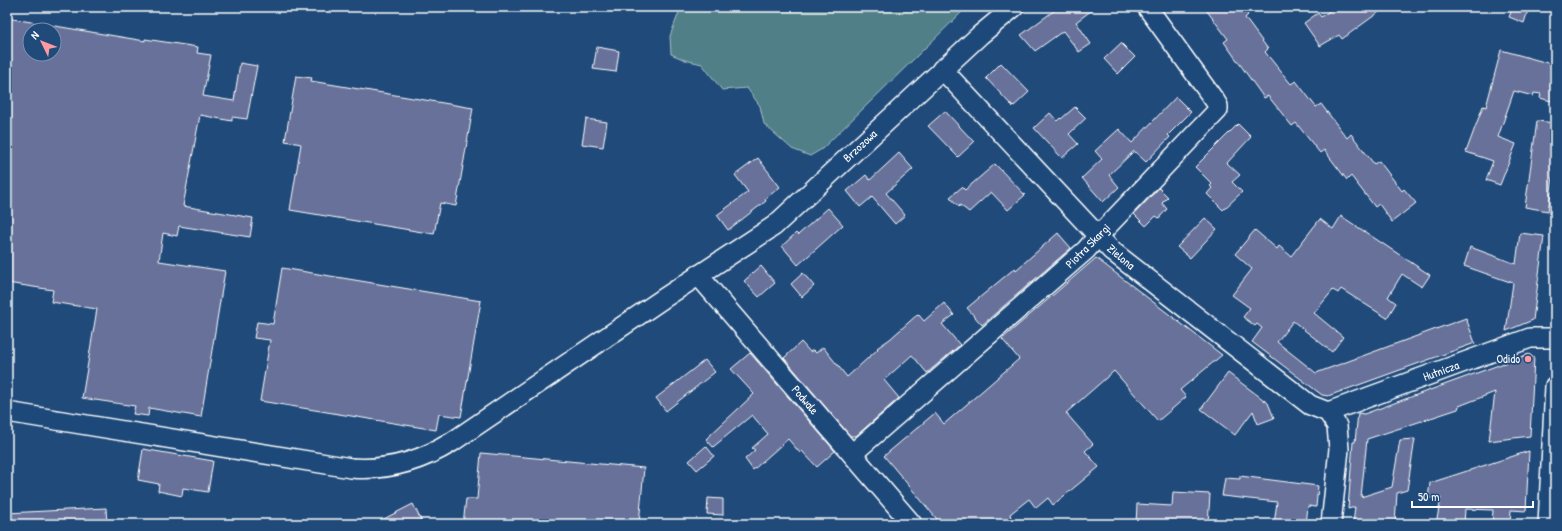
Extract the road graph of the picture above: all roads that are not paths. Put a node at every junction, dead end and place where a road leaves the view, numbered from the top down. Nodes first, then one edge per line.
1 (1014, 7) edge
2 (1147, 7) edge
3 (942, 69) junction
4 (1098, 236) junction
5 (698, 275) junction
6 (1555, 338) edge
7 (1555, 386) edge
8 (7, 412) edge
9 (1328, 412) junction
10 (852, 454) junction
11 (912, 524) edge
12 (1331, 524) edge
13 (1548, 524) edge

1 - 3 street, Brzozowa
2 - 4 street, Piotra Skargi
3 - 4 street, Zielona
3 - 5 street, Brzozowa
4 - 9 street, Zielona
4 - 10 street, Piotra Skargi
5 - 8 street, Brzozowa
5 - 10 street, Podwale
6 - 9 street, Hutnicza
7 - 13 street
9 - 12 street
10 - 11 street, Podwale

